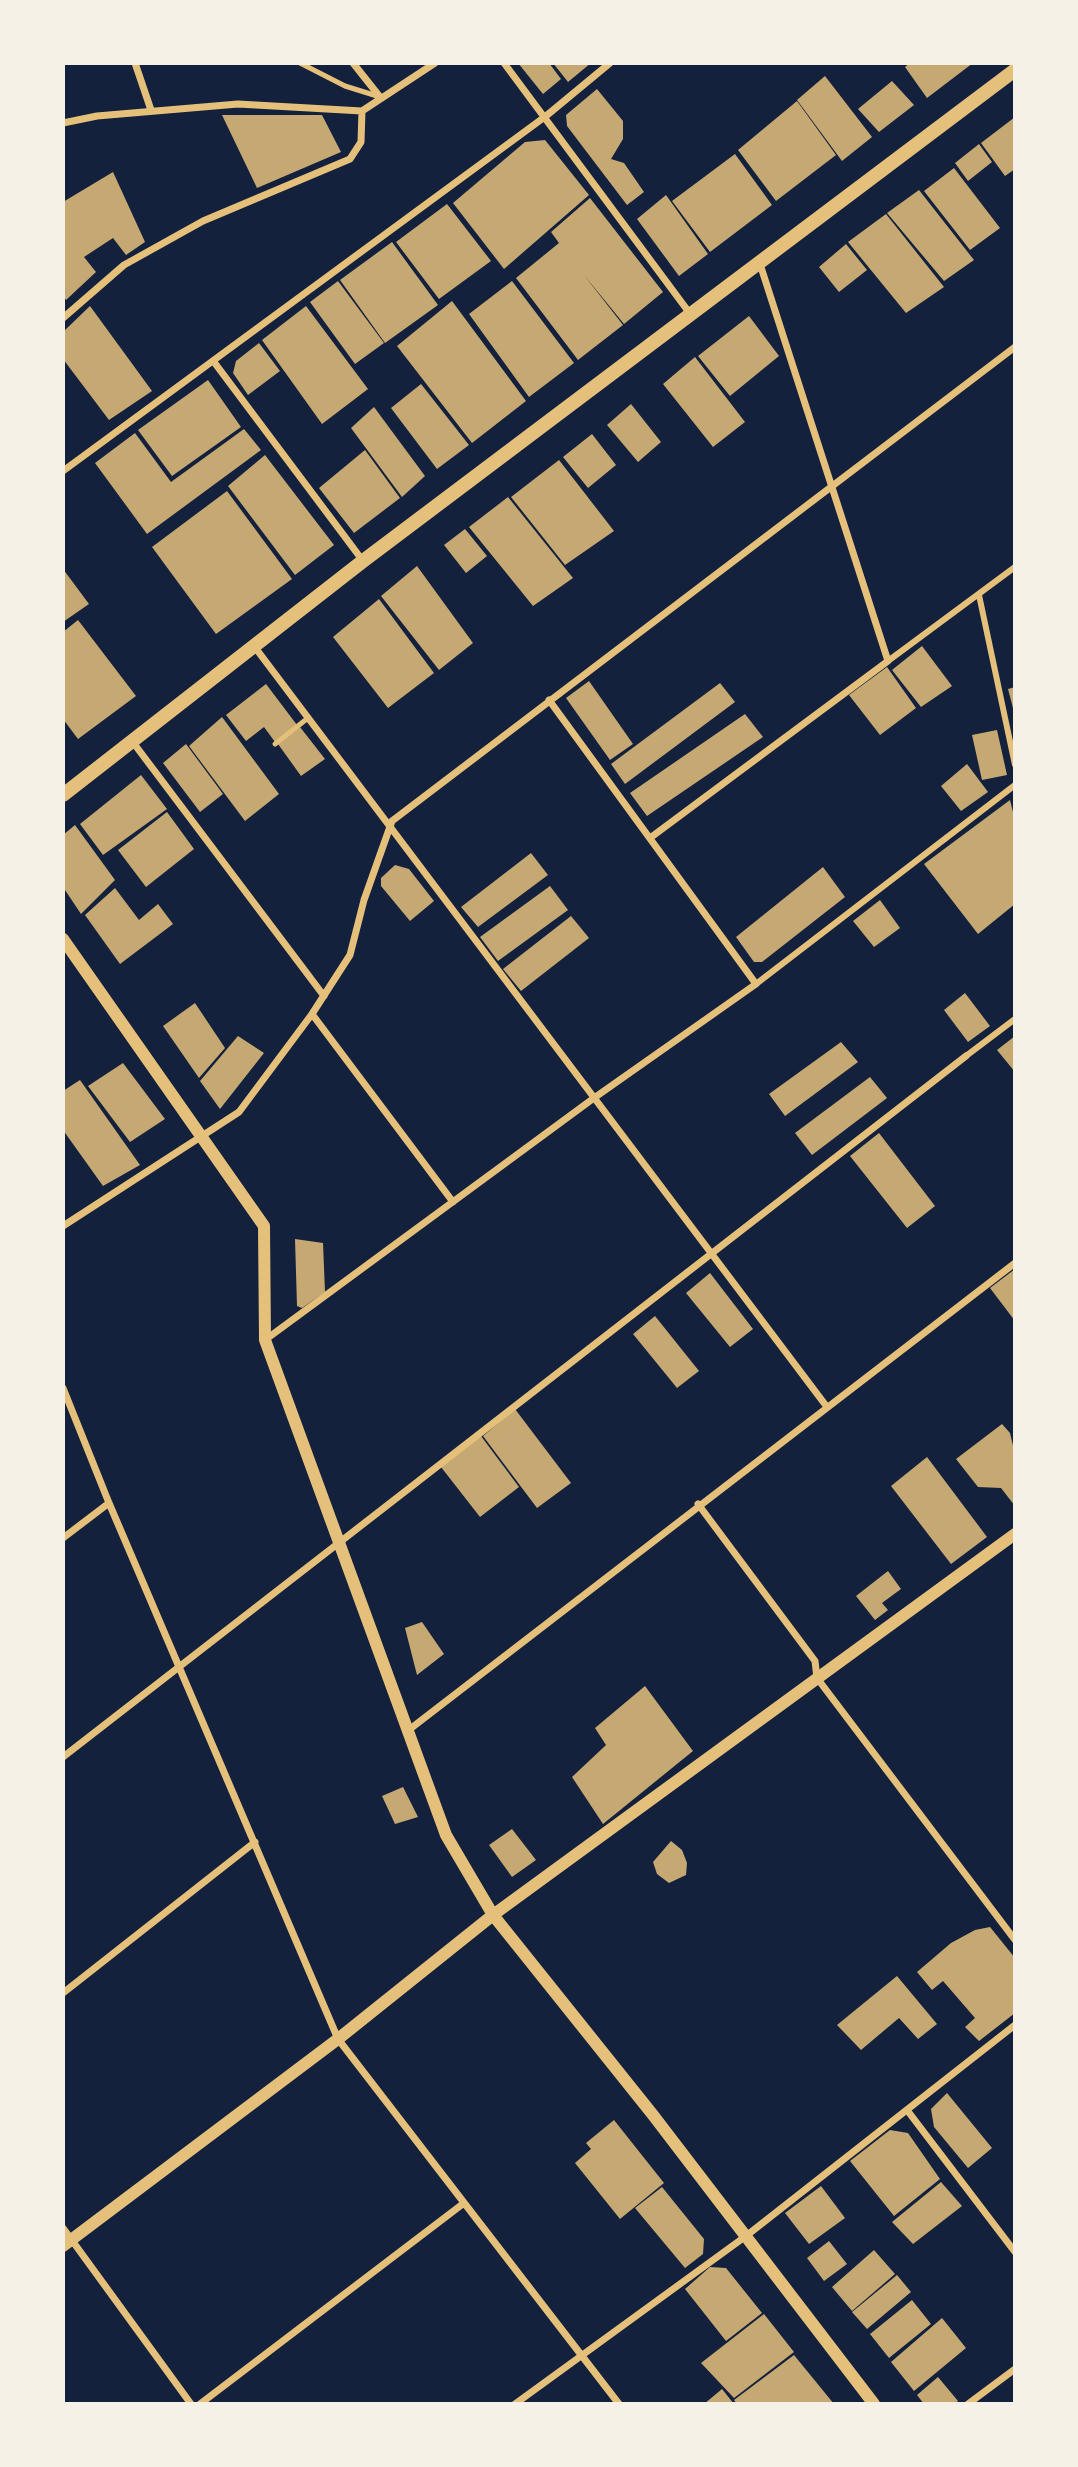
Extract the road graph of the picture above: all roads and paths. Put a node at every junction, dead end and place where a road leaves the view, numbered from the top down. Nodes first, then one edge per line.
1 (136, 63) edge
2 (300, 63) edge
3 (353, 63) edge
4 (435, 63) edge
5 (504, 63) edge
6 (610, 63) edge
7 (1015, 70) edge
8 (380, 97) junction
9 (151, 110) junction
10 (362, 111) junction
11 (546, 116) junction
12 (63, 124) edge
13 (760, 264) junction
14 (692, 316) junction
15 (63, 318) edge
16 (1015, 347) edge
17 (214, 362) junction
18 (63, 471) edge
19 (832, 485) junction
20 (363, 561) junction
21 (1015, 567) edge
22 (979, 595) junction
23 (254, 646) junction
24 (888, 661) junction
25 (549, 700) junction
26 (308, 719) junction
27 (132, 741) junction
28 (275, 744) dead end
29 (1015, 765) edge
30 (1015, 785) edge
31 (63, 794) edge
32 (389, 827) junction
33 (650, 838) junction
34 (63, 939) edge
35 (756, 984) junction
36 (324, 996) junction
37 (312, 1014) junction
38 (1015, 1019) edge
39 (966, 1056) joint
40 (594, 1098) junction
41 (201, 1137) junction
42 (453, 1202) junction
43 (63, 1226) edge
44 (713, 1253) junction
45 (1015, 1263) edge
46 (265, 1340) junction
47 (63, 1388) edge
48 (827, 1407) junction
49 (109, 1503) junction
50 (698, 1504) junction
51 (1015, 1534) edge
52 (63, 1538) edge
53 (341, 1541) junction
54 (180, 1666) junction
55 (817, 1678) junction
56 (410, 1729) junction
57 (63, 1757) edge
58 (255, 1842) junction
59 (493, 1915) junction
60 (1015, 1940) edge
61 (63, 1993) edge
62 (1015, 2025) edge
63 (338, 2039) junction
64 (907, 2110) junction
65 (464, 2203) junction
66 (63, 2228) edge
67 (746, 2236) junction
68 (67, 2242) edge
69 (1015, 2252) edge
70 (582, 2353) junction
71 (1015, 2369) edge
72 (191, 2404) edge
73 (200, 2404) edge
74 (515, 2404) edge
75 (619, 2404) edge
76 (874, 2404) edge
77 (968, 2404) edge

1 - 9 street
2 - 8 lane
3 - 8 street
4 - 8 street
5 - 11 street
6 - 11 street
7 - 13 main road
8 - 10 street
9 - 10 street
9 - 12 street
10 - 15 street
11 - 14 street
11 - 17 street
13 - 14 main road
13 - 19 street
14 - 20 main road
16 - 19 street
17 - 18 street
17 - 20 street
19 - 24 street
19 - 25 street
20 - 23 main road
21 - 22 street
22 - 24 street
22 - 29 street
23 - 26 street
23 - 27 main road
24 - 33 street
25 - 32 street
25 - 33 street
26 - 28 lane
26 - 32 street
27 - 31 main road
27 - 36 street
30 - 35 street
32 - 36 street
32 - 40 street
33 - 35 street
34 - 41 street
35 - 40 street
36 - 37 street
37 - 41 street
37 - 42 street
38 - 39 street
39 - 44 street
40 - 42 street
40 - 44 street
41 - 43 street
41 - 46 street
42 - 46 street
44 - 48 street
44 - 53 street
45 - 48 street
46 - 53 street
47 - 49 street
48 - 50 street
49 - 52 street
49 - 54 street
50 - 55 street
50 - 56 street
51 - 55 street
53 - 54 street
53 - 56 street
54 - 57 street
54 - 58 street
55 - 59 street
55 - 60 street
56 - 59 street
58 - 61 street
58 - 63 street
59 - 63 street
59 - 67 street
62 - 64 street
63 - 65 street
63 - 68 street
64 - 67 street
64 - 69 street
65 - 70 street
65 - 73 street
66 - 68 street
67 - 70 street
67 - 76 street
68 - 72 street
70 - 74 street
70 - 75 street
71 - 77 street

